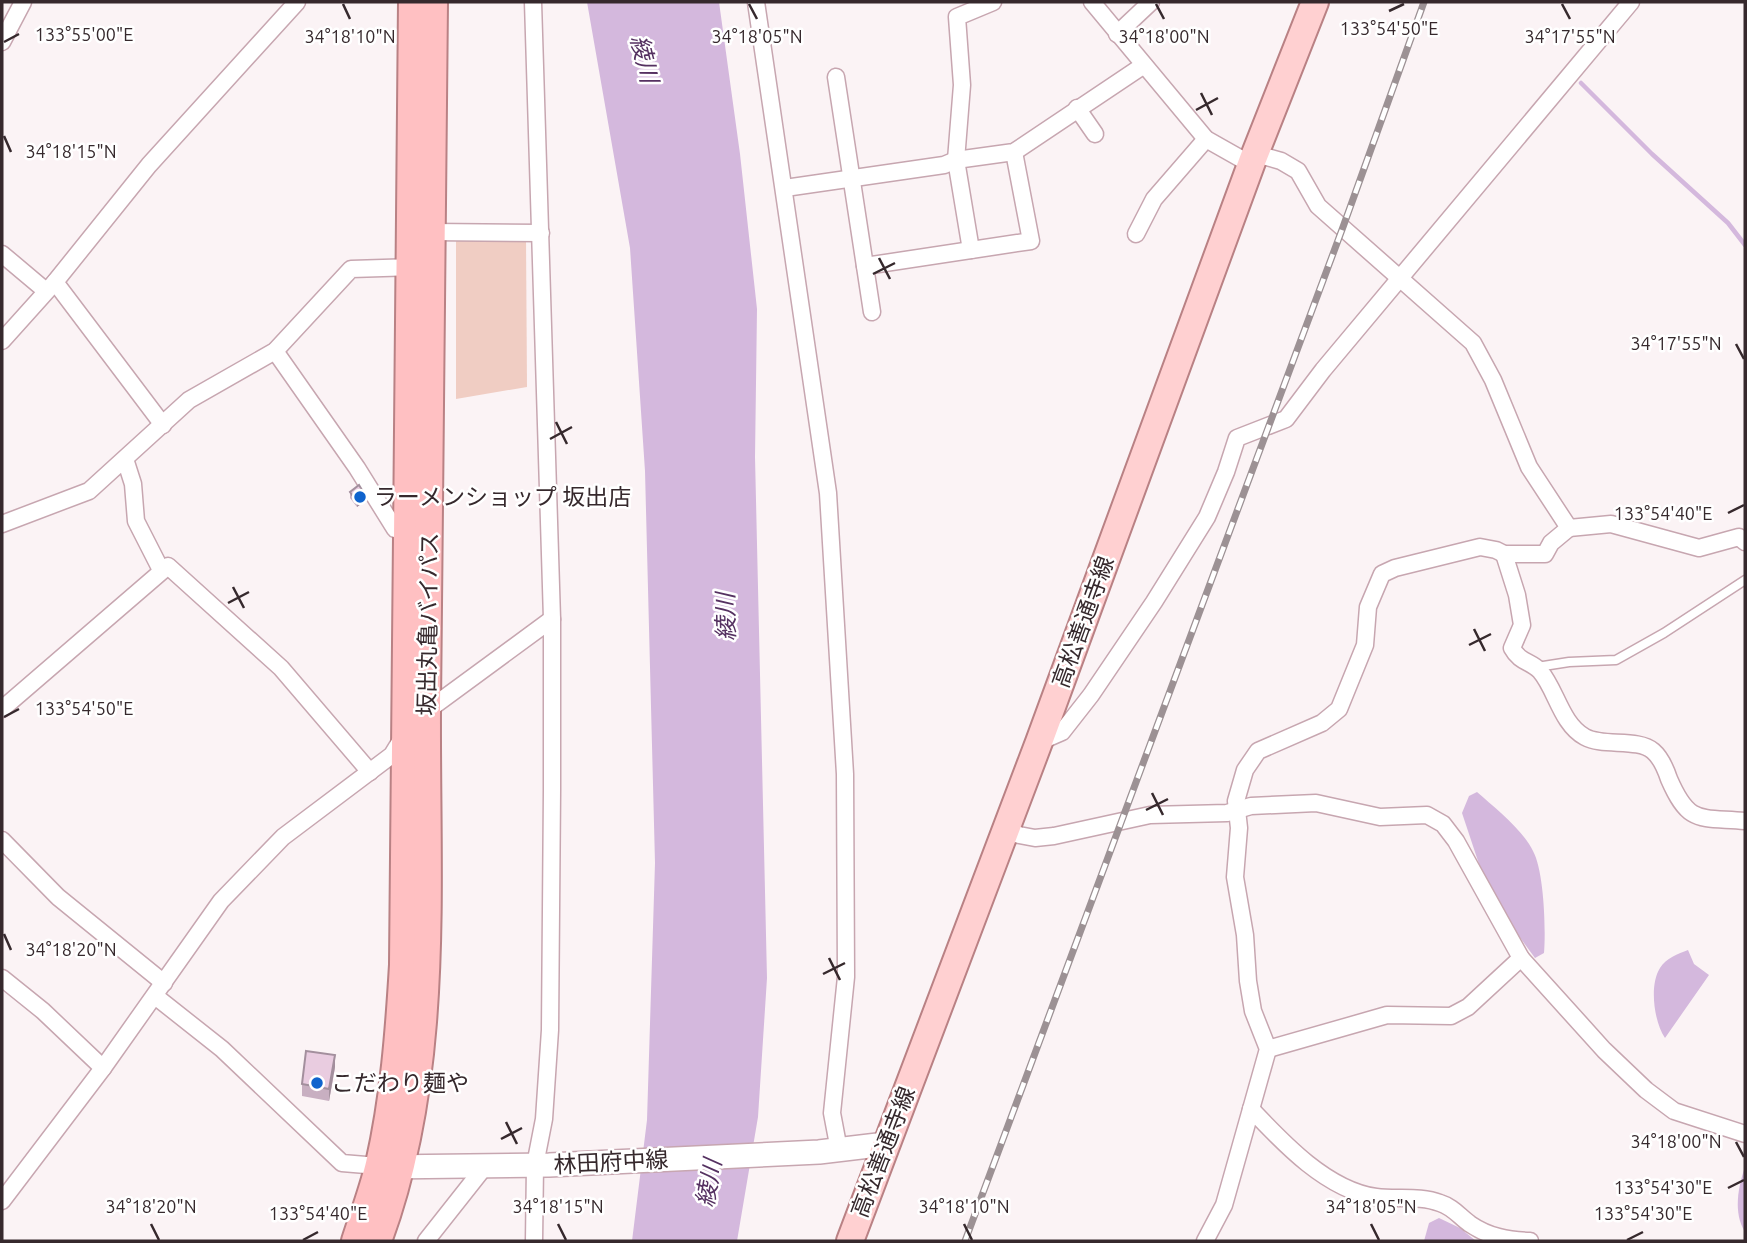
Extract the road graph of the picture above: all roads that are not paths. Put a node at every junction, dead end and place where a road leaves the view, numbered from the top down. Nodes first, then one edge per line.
1 (23, 2) edge
2 (296, 2) edge
3 (412, 2) edge
4 (434, 2) edge
5 (533, 2) edge
6 (756, 2) edge
7 (993, 2) edge
8 (1092, 2) edge
9 (1151, 2) edge
10 (1315, 2) edge
11 (1631, 2) edge
12 (1118, 34) junction
13 (2, 42) edge
14 (1144, 65) junction
15 (836, 77) dead end
16 (1077, 108) junction
17 (1096, 134) dead end
18 (1206, 139) junction
19 (1014, 152) junction
20 (1254, 159) junction
21 (956, 160) junction
22 (852, 178) junction
23 (785, 187) junction
24 (431, 232) junction
25 (541, 233) junction
26 (1136, 234) dead end
27 (971, 250) junction
28 (2, 254) edge
29 (420, 267) junction
30 (865, 267) junction
31 (1400, 279) junction
32 (50, 286) junction
33 (872, 312) dead end
34 (2, 341) edge
35 (275, 351) junction
36 (163, 425) junction
37 (125, 459) junction
38 (2, 524) edge
39 (1569, 528) junction
40 (395, 529) dead end
41 (1745, 542) edge
42 (1504, 554) junction
43 (161, 570) junction
44 (1745, 580) edge
45 (552, 619) junction
46 (1534, 667) junction
47 (2, 709) edge
48 (427, 710) junction
49 (407, 731) junction
50 (1039, 742) junction
51 (370, 772) junction
52 (1236, 811) junction
53 (1745, 821) edge
54 (1006, 829) junction
55 (2, 840) edge
56 (1521, 957) junction
57 (2, 978) edge
58 (160, 990) junction
59 (1268, 1049) junction
60 (103, 1068) junction
61 (1251, 1109) junction
62 (1745, 1134) edge
63 (886, 1144) junction
64 (829, 1151) junction
65 (486, 1165) junction
66 (542, 1165) junction
67 (390, 1167) junction
68 (2, 1201) edge
69 (355, 1241) edge
70 (378, 1241) edge
71 (425, 1241) edge
72 (534, 1241) edge
73 (850, 1241) edge
74 (1205, 1241) edge
75 (1531, 1241) edge

1 - 13 street
2 - 32 street
3 - 29 highway, 坂出丸亀バイパス
4 - 24 highway, 坂出丸亀バイパス
5 - 25 street
6 - 23 street
7 - 21 street
8 - 12 street
9 - 12 street
10 - 20 main road, 高松善通寺線
11 - 31 street
12 - 14 street
14 - 16 street
14 - 18 street
15 - 22 street
16 - 17 street
16 - 19 street
18 - 20 street
18 - 26 street
19 - 21 street
19 - 27 street
20 - 31 street
20 - 50 main road, 高松善通寺線
21 - 22 street
21 - 27 street
22 - 23 street
22 - 30 street
23 - 64 street
24 - 25 street
24 - 29 highway, 坂出丸亀バイパス
25 - 45 street
27 - 30 street
28 - 32 street
29 - 35 street
29 - 48 highway, 坂出丸亀バイパス
29 - 49 highway, 坂出丸亀バイパス
30 - 33 street
31 - 39 street
31 - 50 street
32 - 34 street
32 - 36 street
35 - 36 street
35 - 40 street
36 - 37 street
37 - 38 street
37 - 43 street
39 - 41 street
39 - 42 street
42 - 46 street
42 - 52 street
43 - 47 street
43 - 51 street
44 - 46 lane
45 - 48 street
45 - 66 street
46 - 53 street
48 - 49 street
48 - 67 highway, 坂出丸亀バイパス
49 - 51 street
49 - 67 highway, 坂出丸亀バイパス
50 - 54 main road, 高松善通寺線
51 - 58 street
52 - 54 street
52 - 56 street
52 - 59 street
54 - 63 main road, 高松善通寺線
55 - 58 street
56 - 59 street
56 - 62 street
57 - 60 street
58 - 60 street
58 - 67 street
59 - 61 street
60 - 68 street
61 - 74 street
61 - 75 street
63 - 64 main road, 林田府中線
63 - 73 main road, 高松善通寺線
64 - 66 main road, 林田府中線
65 - 66 main road, 林田府中線
65 - 67 main road, 林田府中線
65 - 71 street
66 - 72 street
67 - 69 highway, 坂出丸亀バイパス
67 - 70 highway, 坂出丸亀バイパス

